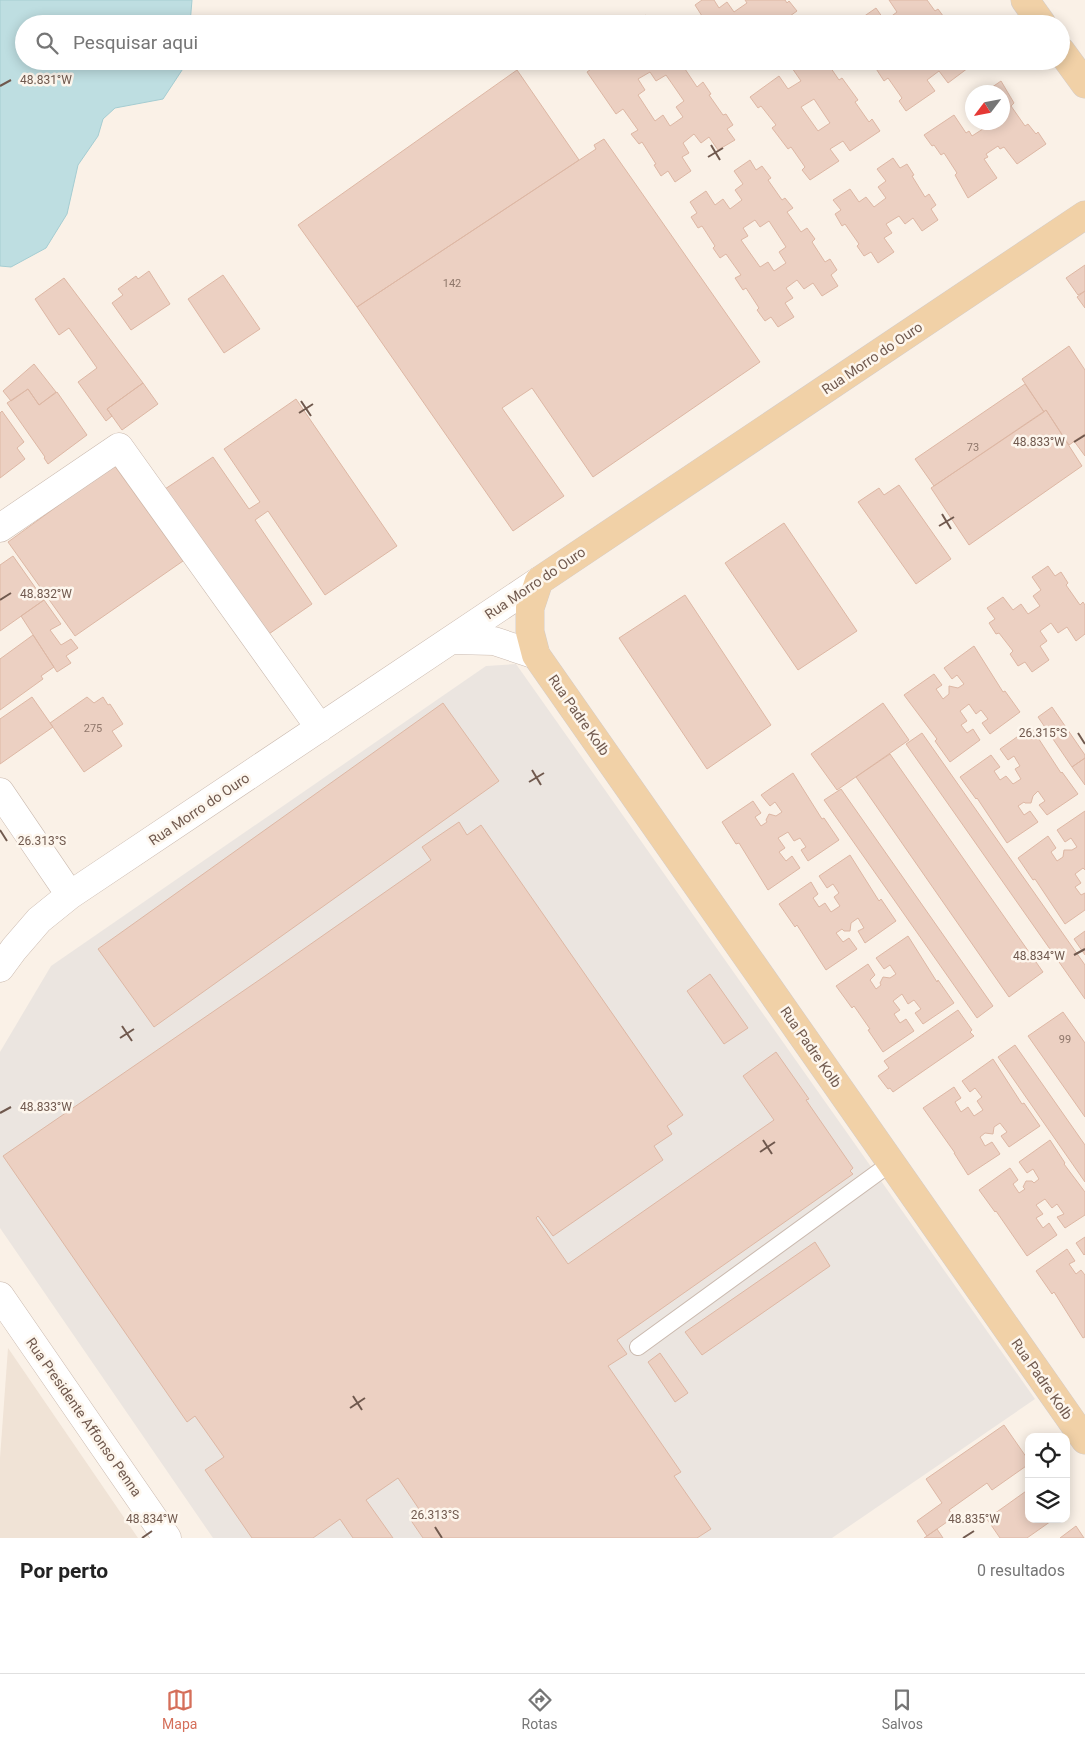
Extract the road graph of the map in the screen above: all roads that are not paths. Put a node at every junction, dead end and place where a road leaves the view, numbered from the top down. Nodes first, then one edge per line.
1 (1025, 0) edge
2 (1036, 15) edge
3 (1070, 63) edge
4 (1085, 84) edge
5 (1085, 215) edge
6 (0, 528) edge
7 (539, 581) junction
8 (451, 640) junction
9 (536, 655) junction
10 (320, 728) junction
11 (0, 792) edge
12 (70, 895) junction
13 (0, 968) edge
14 (891, 1163) junction
15 (0, 1296) edge
16 (638, 1346) dead end
17 (1085, 1440) edge
18 (167, 1538) edge

1 - 2 main road
3 - 4 main road
5 - 7 main road, Rua Morro do Ouro
6 - 10 street
7 - 8 street, Rua Morro do Ouro
7 - 9 main road, Rua Padre Kolb
8 - 9 street
8 - 10 street, Rua Morro do Ouro
9 - 14 main road, Rua Padre Kolb
10 - 12 street, Rua Morro do Ouro
11 - 12 street
12 - 13 street, Rua Morro do Ouro
14 - 16 lane
14 - 17 main road, Rua Padre Kolb
15 - 18 street, Rua Presidente Affonso Penna

